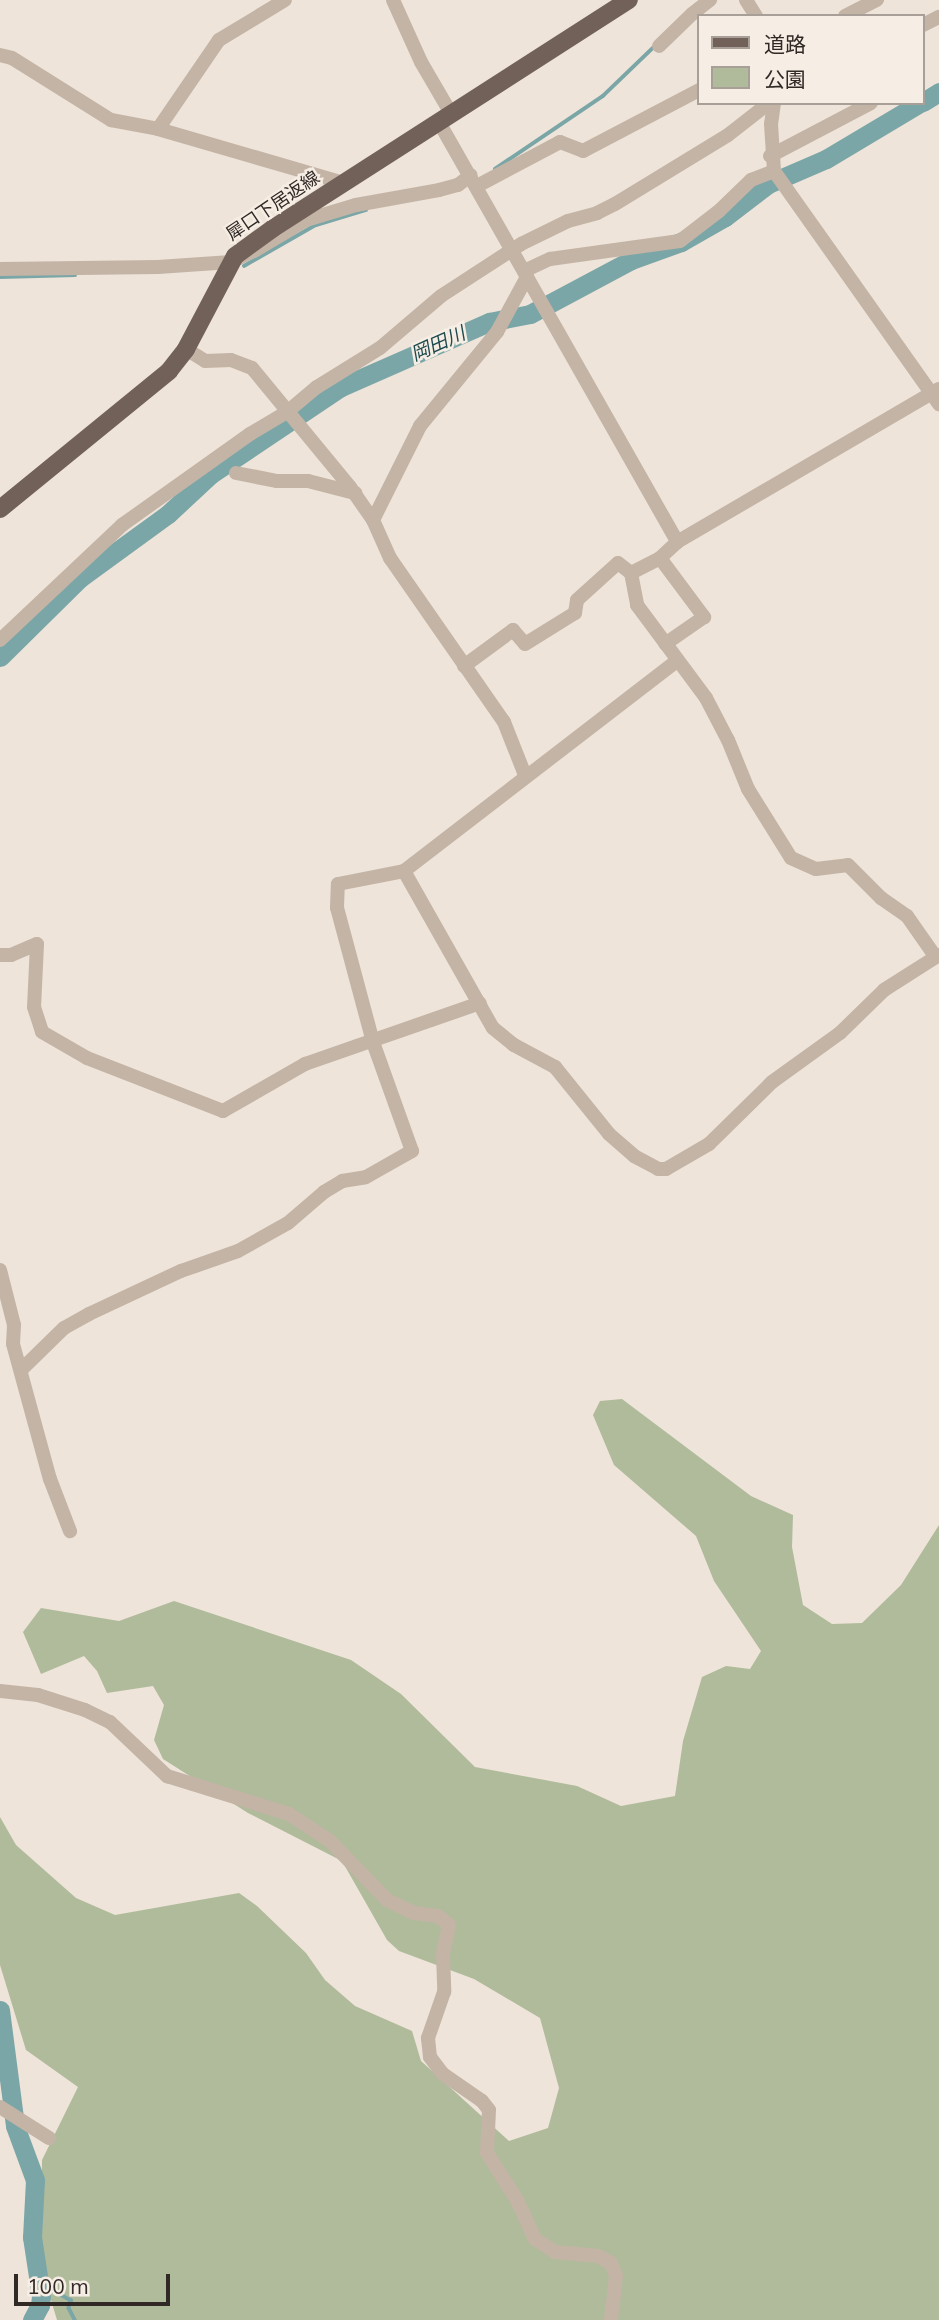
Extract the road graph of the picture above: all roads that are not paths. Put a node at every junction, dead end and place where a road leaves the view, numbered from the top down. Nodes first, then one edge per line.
1 (285, 0) edge
2 (393, 0) edge
3 (629, 0) edge
4 (710, 0) edge
5 (877, 0) edge
6 (688, 7) edge
7 (849, 14) edge
8 (659, 46) dead end
9 (0, 55) edge
10 (698, 91) edge
11 (766, 105) edge
12 (774, 105) edge
13 (867, 105) edge
14 (446, 119) junction
15 (158, 129) junction
16 (774, 152) junction
17 (774, 171) junction
18 (751, 180) junction
19 (474, 181) junction
20 (344, 183) junction
21 (510, 250) junction
22 (230, 262) junction
23 (0, 269) edge
24 (525, 274) junction
25 (186, 349) junction
26 (937, 395) edge
27 (287, 412) junction
28 (236, 473) dead end
29 (355, 493) junction
30 (0, 509) edge
31 (373, 520) junction
32 (677, 542) junction
33 (660, 558) junction
34 (631, 573) junction
35 (0, 640) edge
36 (665, 644) junction
37 (677, 661) junction
38 (464, 666) junction
39 (525, 775) junction
40 (404, 872) junction
41 (0, 955) edge
42 (937, 955) edge
43 (480, 1003) junction
44 (373, 1042) junction
45 (0, 1270) edge
46 (21, 1370) junction
47 (70, 1531) dead end
48 (0, 1691) edge
49 (2, 2108) edge
50 (48, 2138) dead end
51 (611, 2320) edge

1 - 15 street
2 - 14 street
3 - 14 main road, 犀口下居返線
4 - 6 street
5 - 7 street
6 - 8 street
9 - 15 street
10 - 19 street
11 - 21 street
12 - 16 street
13 - 16 street
14 - 19 street
14 - 20 main road, 犀口下居返線
15 - 20 street
16 - 17 street
16 - 18 street
17 - 18 street
17 - 26 street
18 - 24 street
19 - 21 street
19 - 22 street
20 - 22 main road, 犀口下居返線
21 - 24 street
21 - 27 street
22 - 23 street
22 - 25 main road, 犀口下居返線
24 - 31 street
24 - 32 street
25 - 27 street
25 - 30 main road, 犀口下居返線
26 - 32 street
27 - 29 street
27 - 35 street
28 - 29 street
29 - 31 street
31 - 38 street
32 - 33 street
33 - 34 street
33 - 36 street
34 - 36 street
34 - 38 street
36 - 37 street
37 - 39 street
37 - 42 street
38 - 39 street
39 - 40 street
40 - 43 street
40 - 44 street
41 - 44 street
42 - 43 street
43 - 44 street
44 - 46 street
45 - 46 street
46 - 47 street
48 - 51 street
49 - 50 street

